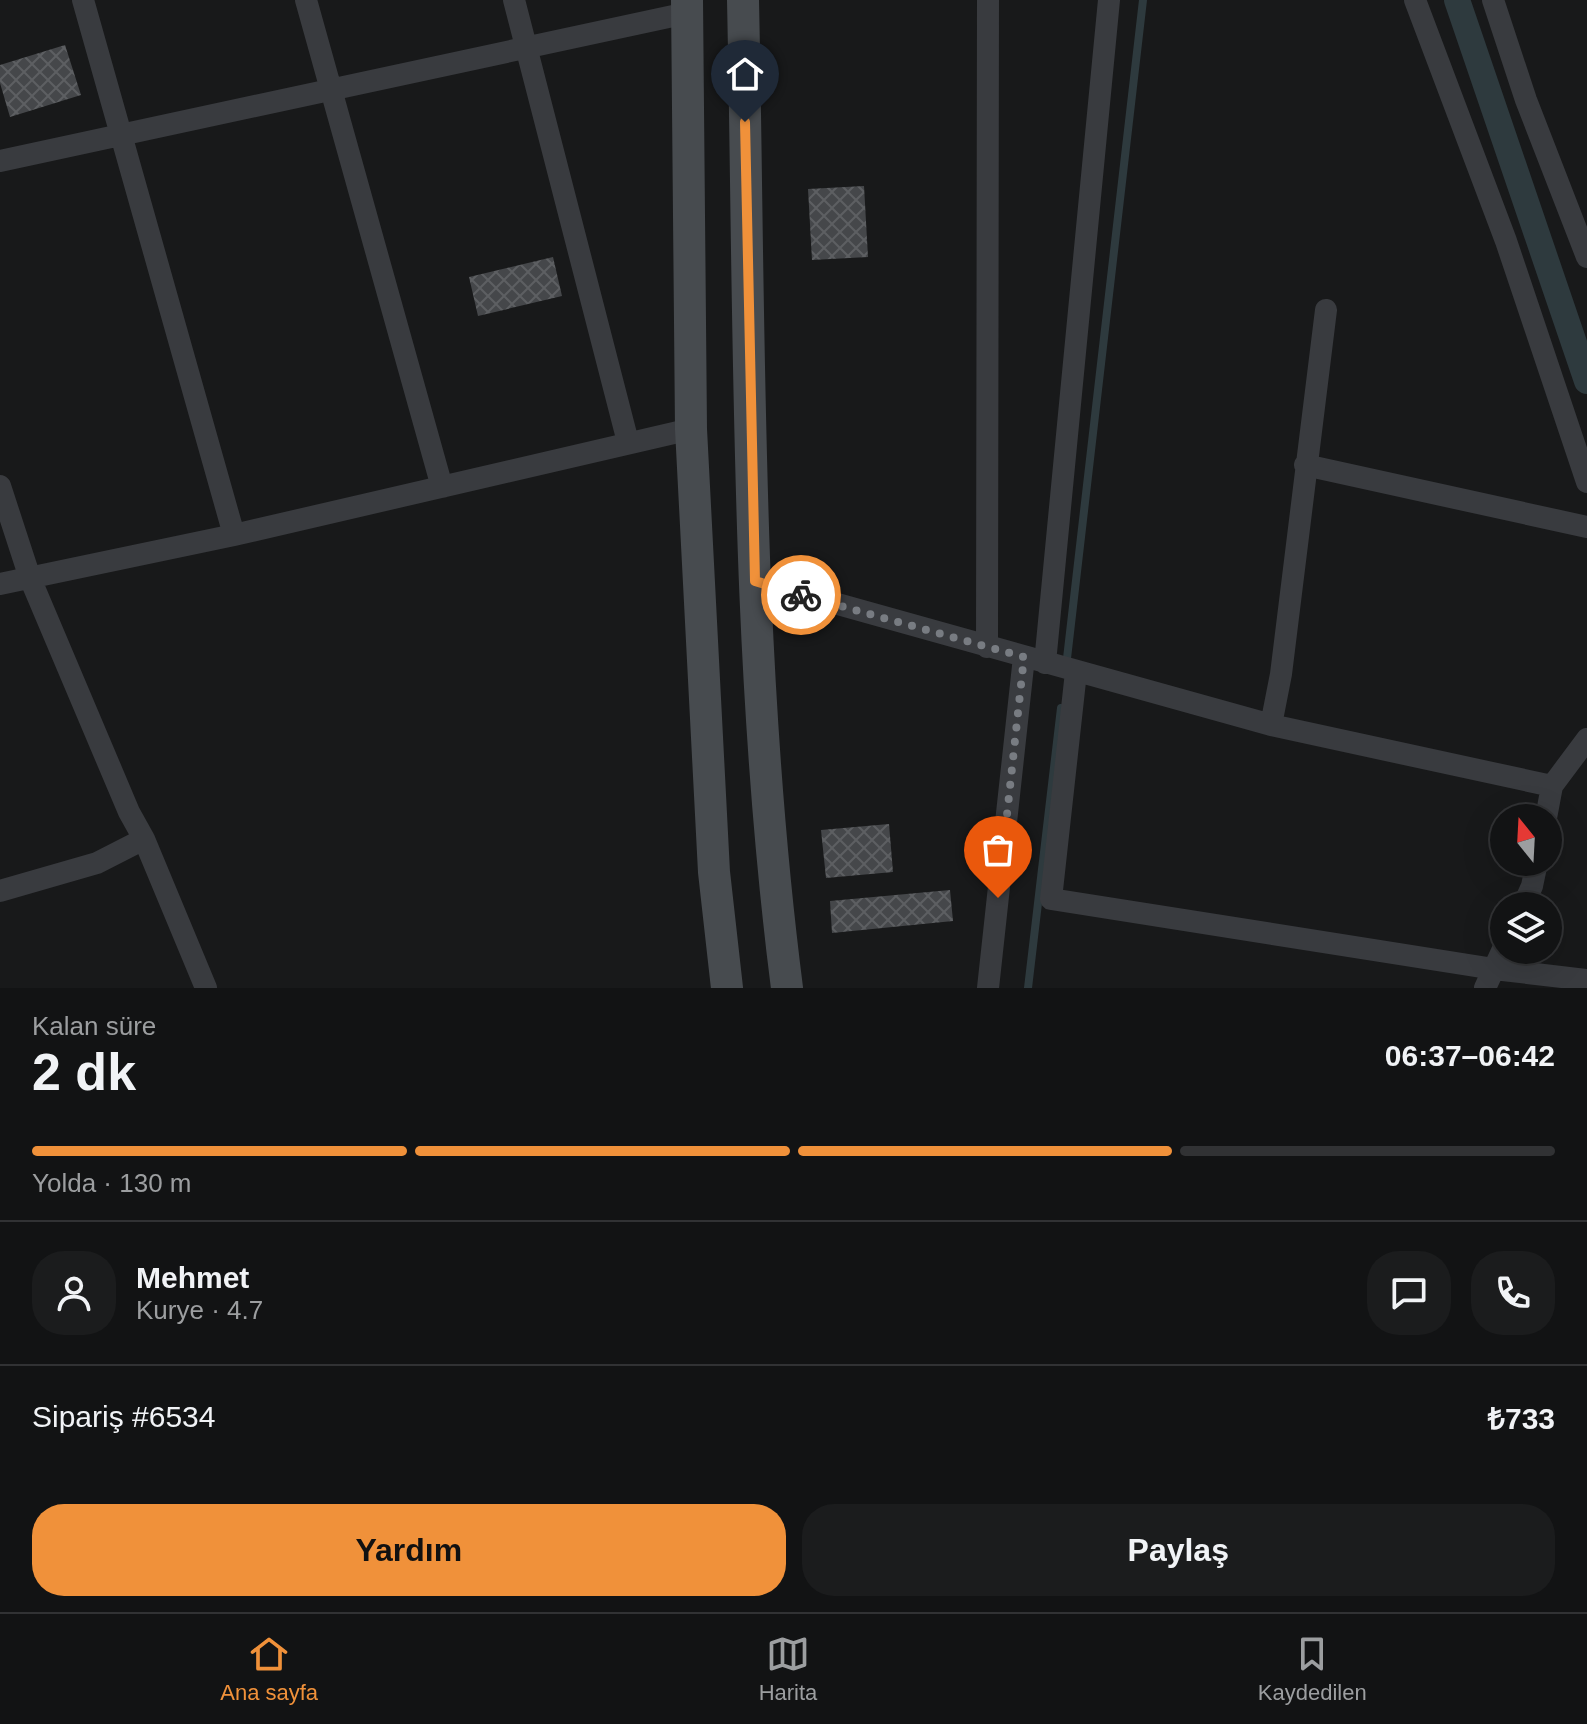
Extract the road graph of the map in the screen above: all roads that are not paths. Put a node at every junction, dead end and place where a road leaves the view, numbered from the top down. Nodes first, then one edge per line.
1 (83, 0) edge
2 (306, 0) edge
3 (514, 0) edge
4 (743, 0) edge
5 (988, 0) edge
6 (1109, 0) edge
7 (1415, 0) edge
8 (1493, 0) edge
9 (687, 6) edge
10 (526, 48) junction
11 (331, 90) junction
12 (119, 135) junction
13 (0, 161) edge
14 (1587, 257) edge
15 (1326, 310) dead end
16 (691, 429) junction
17 (628, 442) junction
18 (1305, 465) junction
19 (1587, 482) edge
20 (0, 486) edge
21 (442, 487) junction
22 (1587, 527) edge
23 (234, 535) junction
24 (30, 578) junction
25 (755, 581) junction
26 (0, 584) edge
27 (987, 647) junction
28 (1054, 666) junction
29 (1271, 725) junction
30 (1587, 739) edge
31 (1552, 786) junction
32 (1549, 804) edge
33 (144, 839) junction
34 (0, 891) edge
35 (1490, 979) edge
36 (1587, 980) edge
37 (206, 988) edge
38 (727, 988) edge
39 (787, 988) edge
40 (988, 988) edge

1 - 12 street
2 - 11 street
3 - 10 street
4 - 25 main road
5 - 27 street
6 - 28 street
7 - 19 street
8 - 14 street
9 - 10 street
9 - 16 main road
10 - 11 street
10 - 17 street
11 - 12 street
11 - 21 street
12 - 13 street
12 - 23 street
15 - 18 street
16 - 17 street
16 - 38 main road
17 - 21 street
18 - 22 street
18 - 29 street
20 - 24 street
21 - 23 street
23 - 24 street
24 - 26 street
24 - 33 street
25 - 27 street
25 - 39 main road
27 - 28 street
28 - 29 street
28 - 35 street
28 - 40 street
29 - 31 street
30 - 31 street
31 - 32 street
33 - 34 street
33 - 37 street
35 - 36 street

